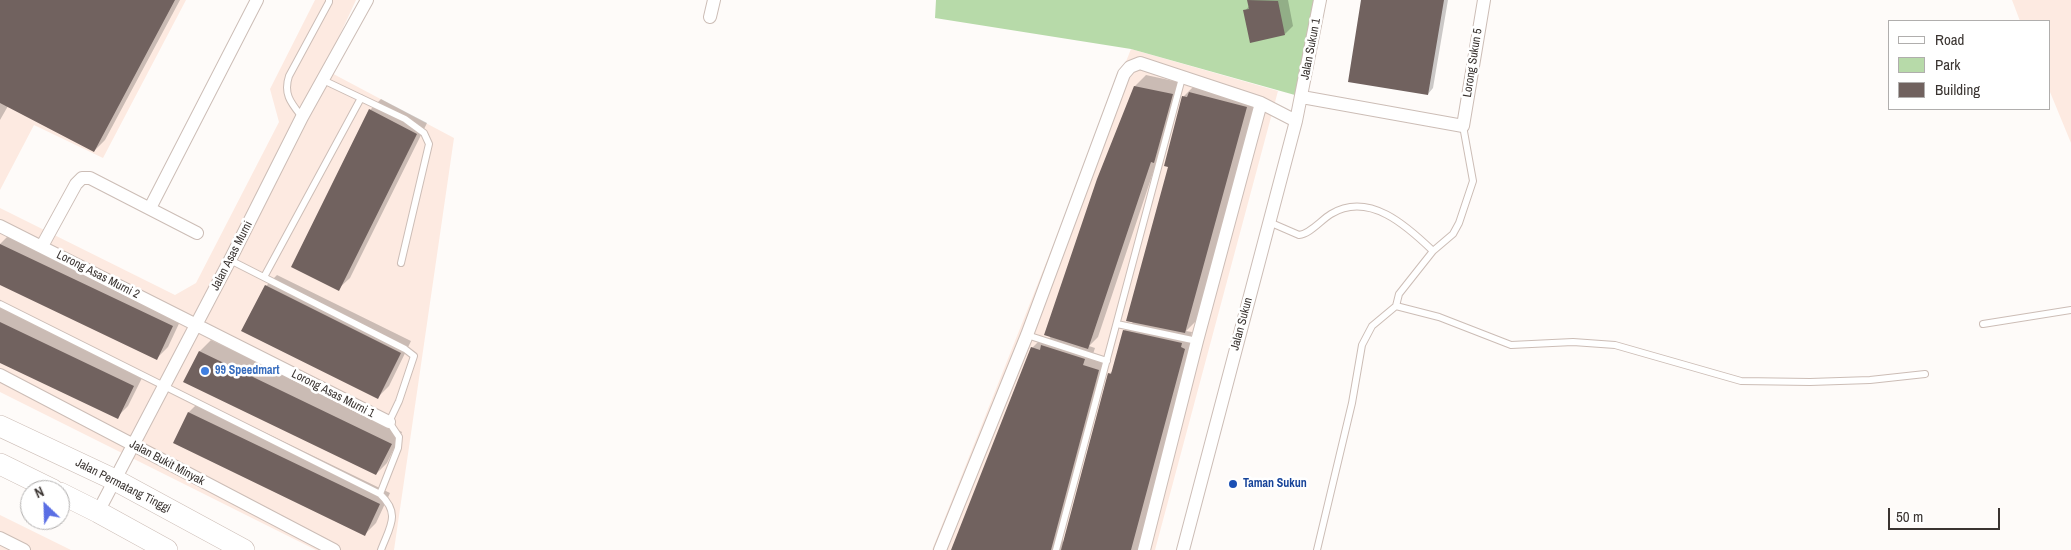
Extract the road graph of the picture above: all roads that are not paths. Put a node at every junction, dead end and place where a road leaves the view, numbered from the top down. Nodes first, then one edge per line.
1 (257, 0) edge
2 (329, 0) edge
3 (366, 0) edge
4 (714, 0) edge
5 (1320, 0) edge
6 (1484, 0) edge
7 (710, 17) dead end
8 (1182, 78) junction
9 (323, 80) junction
10 (1302, 97) junction
11 (361, 98) junction
12 (1261, 102) junction
13 (302, 117) junction
14 (1296, 121) junction
15 (1463, 126) junction
16 (150, 208) junction
17 (1269, 222) junction
18 (0, 226) edge
19 (197, 233) dead end
20 (42, 246) junction
21 (1433, 251) junction
22 (230, 260) junction
23 (401, 263) dead end
24 (264, 277) junction
25 (0, 304) edge
26 (1396, 306) junction
27 (2071, 310) edge
28 (196, 324) junction
29 (1118, 324) junction
30 (1983, 324) dead end
31 (1027, 335) junction
32 (1197, 341) junction
33 (1108, 361) junction
34 (1925, 374) dead end
35 (0, 376) edge
36 (164, 385) junction
37 (389, 422) junction
38 (0, 426) edge
39 (132, 445) junction
40 (0, 464) edge
41 (33, 480) edge
42 (115, 480) junction
43 (380, 494) junction
44 (70, 498) edge
45 (98, 512) junction
46 (0, 538) edge
47 (24, 550) edge
48 (167, 550) edge
49 (244, 550) edge
50 (334, 550) edge
51 (381, 550) edge
52 (940, 550) edge
53 (1056, 550) edge
54 (1144, 550) edge
55 (1183, 550) edge
56 (1317, 550) edge

1 - 16 street
2 - 13 lane
3 - 9 street, Jalan Asas Murni
4 - 7 street
5 - 10 street, Jalan Sukun 1
6 - 15 street, Lorong Sukun 5
8 - 12 street
8 - 29 lane
8 - 31 street
9 - 11 lane
9 - 13 street, Jalan Asas Murni
10 - 14 street, Jalan Sukun
10 - 15 street
11 - 23 lane
11 - 24 lane
12 - 14 street
12 - 32 street
13 - 22 street, Jalan Asas Murni
14 - 17 street, Jalan Sukun
15 - 21 lane
16 - 19 street
16 - 20 street
17 - 21 lane
17 - 55 street, Jalan Sukun
18 - 20 street, Lorong Asas Murni 2
20 - 28 street, Lorong Asas Murni 2
21 - 26 lane
22 - 24 lane
22 - 28 street, Jalan Asas Murni
24 - 37 lane
25 - 36 lane
26 - 34 lane
26 - 56 lane
27 - 30 lane
28 - 36 street, Jalan Asas Murni
28 - 37 street, Lorong Asas Murni 1
29 - 32 lane
29 - 33 lane
31 - 33 lane
31 - 52 street
32 - 54 street
33 - 53 lane
35 - 39 street, Jalan Bukit Minyak
36 - 39 street, Jalan Asas Murni
36 - 43 lane
37 - 43 lane
38 - 42 highway, Jalan Permatang Tinggi
39 - 42 street, Jalan Asas Murni
39 - 50 street, Jalan Bukit Minyak
40 - 41 highway
42 - 45 street, Jalan Asas Murni
42 - 49 highway, Jalan Permatang Tinggi
43 - 51 lane
44 - 45 highway
45 - 48 highway
46 - 47 street

